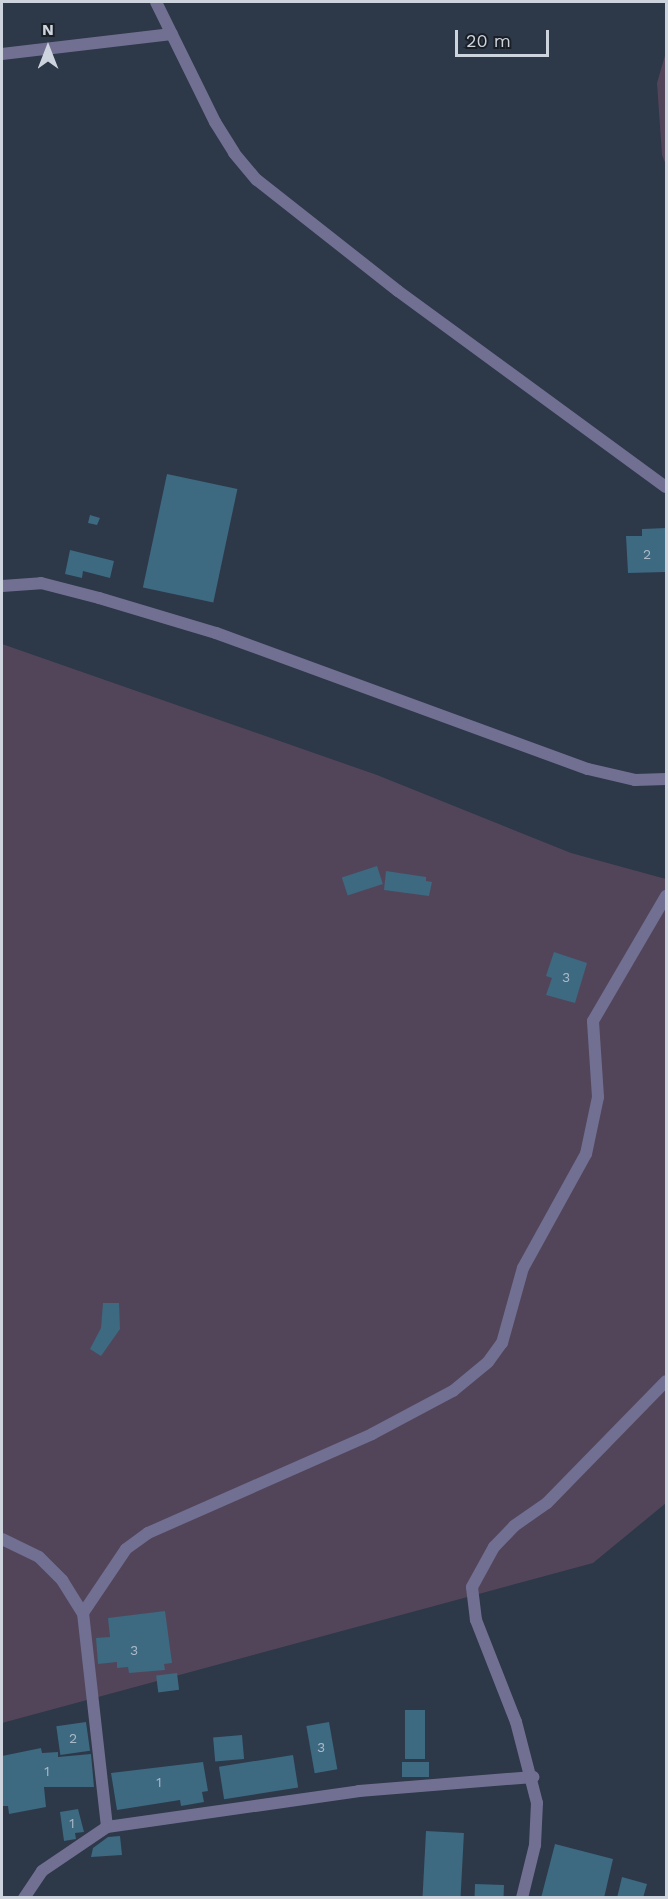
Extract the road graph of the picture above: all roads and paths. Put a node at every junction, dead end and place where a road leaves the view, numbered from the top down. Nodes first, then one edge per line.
1 (156, 2) edge
2 (172, 34) junction
3 (2, 54) edge
4 (666, 487) edge
5 (2, 586) edge
6 (666, 779) edge
7 (666, 896) edge
8 (666, 1381) edge
9 (2, 1539) edge
10 (83, 1612) junction
11 (533, 1777) junction
12 (107, 1827) junction
13 (24, 1898) edge
14 (522, 1898) edge

1 - 2 street
2 - 3 street
2 - 4 street
5 - 6 street
7 - 10 street
8 - 11 street
9 - 10 street
10 - 12 street
11 - 12 street
11 - 14 street
12 - 13 street

